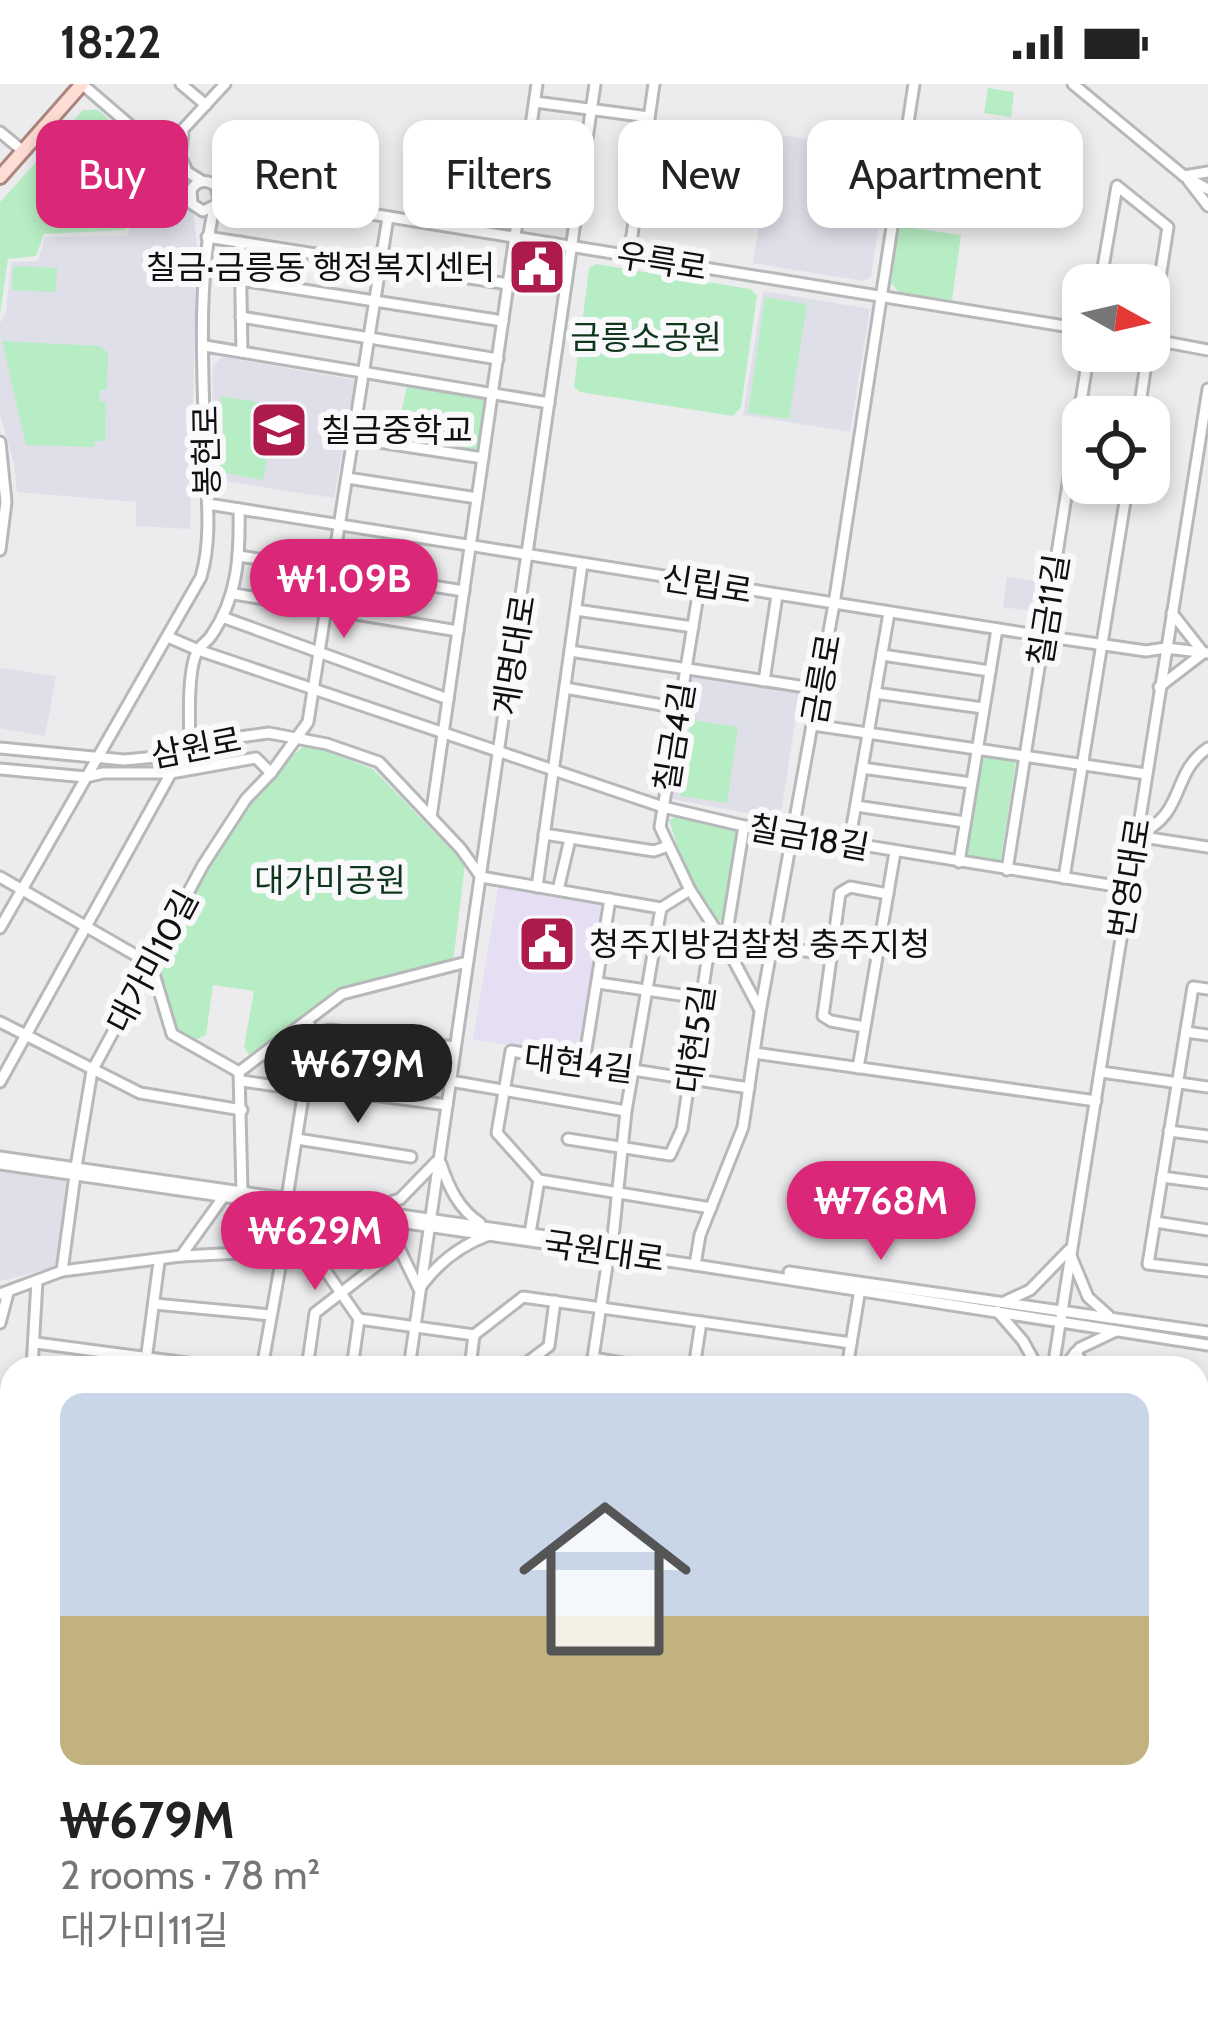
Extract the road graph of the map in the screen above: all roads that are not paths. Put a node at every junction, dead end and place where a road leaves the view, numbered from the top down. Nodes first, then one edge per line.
1 (82, 84) edge
2 (181, 84) edge
3 (225, 84) edge
4 (537, 84) edge
5 (595, 84) edge
6 (654, 84) edge
7 (914, 84) edge
8 (1073, 84) edge
9 (535, 102) junction
10 (206, 105) junction
11 (591, 110) junction
12 (649, 117) junction
13 (124, 120) edge
14 (190, 124) joint
15 (188, 128) edge
16 (0, 131) edge
17 (23, 151) junction
18 (188, 172) edge
19 (1208, 172) edge
20 (1184, 176) junction
21 (0, 177) edge
22 (202, 181) junction
23 (188, 183) edge
24 (212, 185) edge
25 (1208, 189) edge
26 (191, 190) junction
27 (212, 206) edge
28 (1208, 206) edge
29 (199, 210) junction
30 (379, 216) edge
31 (388, 217) junction
32 (212, 220) edge
33 (207, 237) junction
34 (515, 238) junction
35 (240, 242) junction
36 (570, 246) junction
37 (629, 256) junction
38 (380, 264) junction
39 (1104, 264) edge
40 (1162, 264) edge
41 (240, 280) junction
42 (508, 284) junction
43 (881, 296) junction
44 (375, 301) junction
45 (241, 317) junction
46 (503, 321) junction
47 (1062, 326) edge
48 (369, 338) junction
49 (205, 346) junction
50 (1170, 346) edge
51 (1208, 350) edge
52 (242, 352) junction
53 (498, 359) junction
54 (1086, 372) edge
55 (363, 373) junction
56 (1208, 389) edge
57 (493, 395) junction
58 (549, 403) junction
59 (353, 438) junction
60 (0, 442) edge
61 (483, 458) junction
62 (347, 478) junction
63 (478, 498) junction
64 (208, 504) junction
65 (1124, 504) edge
66 (239, 509) junction
67 (339, 525) junction
68 (471, 546) junction
69 (0, 550) edge
70 (527, 555) junction
71 (239, 556) junction
72 (582, 564) junction
73 (332, 569) junction
74 (700, 583) junction
75 (464, 591) junction
76 (234, 594) junction
77 (778, 595) junction
78 (834, 604) junction
79 (326, 609) junction
80 (576, 610) junction
81 (889, 613) junction
82 (1172, 613) junction
83 (222, 616) junction
84 (693, 627) junction
85 (997, 629) junction
86 (458, 631) junction
87 (1043, 636) junction
88 (168, 637) junction
89 (1102, 644) junction
90 (1166, 648) junction
91 (198, 650) junction
92 (570, 651) junction
93 (320, 652) junction
94 (1206, 653) edge
95 (882, 655) junction
96 (686, 668) junction
97 (990, 671) junction
98 (764, 681) junction
99 (1159, 687) junction
100 (314, 688) junction
101 (565, 688) junction
102 (819, 689) junction
103 (875, 693) junction
104 (448, 699) junction
105 (679, 708) junction
106 (983, 709) junction
107 (813, 725) junction
108 (444, 731) junction
109 (868, 733) junction
110 (298, 736) junction
111 (0, 748) edge
112 (1208, 748) edge
113 (976, 749) junction
114 (499, 751) junction
115 (190, 754) junction
116 (1024, 756) junction
117 (98, 757) junction
118 (1083, 765) junction
119 (862, 768) junction
120 (4, 770) edge
121 (553, 771) junction
122 (171, 773) junction
123 (271, 773) junction
124 (1146, 774) junction
125 (86, 777) junction
126 (970, 783) junction
127 (0, 785) edge
128 (856, 806) junction
129 (663, 807) junction
130 (431, 817) junction
131 (964, 822) junction
132 (744, 826) junction
133 (544, 834) junction
134 (794, 834) junction
135 (1136, 836) junction
136 (570, 838) junction
137 (848, 844) junction
138 (668, 846) junction
139 (1208, 847) edge
140 (896, 852) junction
141 (958, 862) junction
142 (1007, 870) junction
143 (0, 877) edge
144 (481, 877) junction
145 (1064, 878) junction
146 (537, 886) junction
147 (1128, 888) junction
148 (22, 890) junction
149 (558, 890) junction
150 (690, 890) junction
151 (888, 893) junction
152 (610, 899) junction
153 (661, 908) junction
154 (88, 927) junction
155 (0, 928) edge
156 (725, 944) junction
157 (774, 946) junction
158 (830, 955) junction
159 (467, 962) junction
160 (152, 964) junction
161 (598, 982) junction
162 (647, 989) junction
163 (1208, 989) edge
164 (701, 998) junction
165 (760, 1012) junction
166 (0, 1022) edge
167 (311, 1027) junction
168 (864, 1027) junction
169 (1186, 1032) junction
170 (1208, 1035) edge
171 (25, 1037) junction
172 (454, 1047) junction
173 (754, 1053) junction
174 (584, 1062) junction
175 (858, 1068) junction
176 (92, 1070) junction
177 (634, 1070) junction
178 (1101, 1072) junction
179 (241, 1076) junction
180 (689, 1079) junction
181 (0, 1082) edge
182 (450, 1082) junction
183 (1177, 1083) junction
184 (1208, 1087) edge
185 (305, 1088) junction
186 (749, 1088) junction
187 (503, 1090) junction
188 (1096, 1101) junction
189 (447, 1105) junction
190 (242, 1111) junction
191 (626, 1111) junction
192 (1169, 1131) junction
193 (1208, 1136) edge
194 (297, 1139) junction
195 (568, 1139) dead end
196 (625, 1151) junction
197 (411, 1156) dead end
198 (439, 1157) junction
199 (0, 1160) edge
200 (75, 1171) junction
201 (1162, 1177) junction
202 (539, 1180) junction
203 (1208, 1183) edge
204 (242, 1191) junction
205 (618, 1194) junction
206 (224, 1196) junction
207 (289, 1202) junction
208 (710, 1208) junction
209 (363, 1212) junction
210 (428, 1221) junction
211 (1155, 1222) junction
212 (1208, 1230) edge
213 (488, 1231) junction
214 (530, 1233) junction
215 (399, 1248) junction
216 (610, 1249) junction
217 (1069, 1250) junction
218 (283, 1251) junction
219 (181, 1256) junction
220 (159, 1262) junction
221 (695, 1262) junction
222 (62, 1270) junction
223 (1208, 1270) edge
224 (38, 1282) junction
225 (419, 1289) junction
226 (860, 1289) junction
227 (340, 1290) junction
228 (4, 1294) edge
229 (555, 1301) junction
230 (154, 1304) junction
231 (1000, 1307) junction
232 (600, 1308) junction
233 (272, 1315) junction
234 (1060, 1316) junction
235 (359, 1319) junction
236 (1113, 1319) junction
237 (701, 1322) junction
238 (0, 1323) edge
239 (415, 1326) junction
240 (1118, 1330) junction
241 (1208, 1332) edge
242 (474, 1335) junction
243 (36, 1343) junction
244 (851, 1343) junction
245 (1208, 1345) edge
246 (1076, 1353) junction
247 (34, 1356) edge
248 (108, 1356) edge
249 (147, 1356) edge
250 (264, 1356) edge
251 (309, 1356) edge
252 (354, 1356) edge
253 (411, 1356) edge
254 (471, 1356) edge
255 (535, 1356) edge
256 (590, 1356) edge
257 (696, 1356) edge
258 (849, 1356) edge
259 (1031, 1356) edge
260 (1055, 1356) edge
261 (1073, 1356) edge
262 (1078, 1356) edge

1 - 13 street
1 - 17 main road
2 - 10 street
3 - 10 street
4 - 9 street
5 - 11 street, 계명대로
6 - 12 street
7 - 43 street, 금릉로
8 - 20 street
9 - 11 street
9 - 34 street
10 - 14 street
11 - 12 street
11 - 36 street, 계명대로
12 - 37 street
14 - 15 street
16 - 17 street
17 - 21 main road
18 - 22 street
19 - 20 street
20 - 25 street
20 - 28 street
22 - 24 street
22 - 26 street
23 - 26 street
26 - 29 street
27 - 29 street
29 - 33 street, 봉현로
30 - 31 street, 우륵로
31 - 34 street, 우륵로
31 - 38 street, 대가미10길
32 - 33 street, 봉현로
33 - 35 street
33 - 49 street, 봉현로
34 - 36 street, 우륵로
34 - 42 street
35 - 38 street
35 - 41 street
36 - 37 street, 우륵로
36 - 58 street, 계명대로
37 - 43 street, 우륵로
38 - 42 street
38 - 44 street, 대가미10길
39 - 40 street
41 - 44 street
41 - 45 street
42 - 46 street
43 - 47 street, 우륵로
43 - 78 street, 금릉로
44 - 46 street
44 - 48 street, 대가미10길
45 - 48 street
45 - 52 street
46 - 53 street
48 - 53 street
48 - 55 street, 대가미10길
49 - 52 street
49 - 64 street, 봉현로
50 - 51 street
52 - 55 street
53 - 57 street
54 - 87 street, 칠금11길
55 - 57 street
55 - 59 street, 대가미10길
56 - 82 street, 번영대로
57 - 58 street
57 - 61 street
58 - 70 street, 계명대로
59 - 61 street
59 - 62 street, 대가미10길
60 - 69 street
61 - 63 street
62 - 63 street
62 - 67 street, 대가미10길
63 - 68 street
64 - 66 street, 신립로
64 - 88 street, 봉현로
65 - 89 street
66 - 67 street, 신립로
66 - 71 street
67 - 68 street, 신립로
67 - 73 street, 대가미10길
68 - 70 street, 신립로
68 - 75 street
70 - 72 street, 신립로
70 - 114 street, 계명대로
71 - 73 street
71 - 76 street
72 - 74 street, 신립로
72 - 80 street
73 - 75 street
73 - 79 street, 대가미10길
74 - 77 street, 신립로
74 - 84 street, 칠금4길
75 - 86 street
76 - 79 street
76 - 83 street
77 - 78 street, 신립로
77 - 98 street
78 - 81 street, 신립로
78 - 102 street, 금릉로
79 - 86 street
79 - 93 street, 대가미10길
80 - 84 street
80 - 92 street
81 - 85 street, 신립로
81 - 95 street
82 - 90 street, 번영대로
82 - 94 street
83 - 91 street
83 - 93 street
84 - 96 street, 칠금4길
85 - 87 street, 신립로
85 - 97 street
86 - 104 street
87 - 89 street, 신립로
87 - 116 street, 칠금11길
88 - 91 street, 칠금18길
88 - 117 street, 봉현로
89 - 90 street, 신립로
89 - 118 street
90 - 94 street, 신립로
90 - 99 street, 번영대로
91 - 100 street, 칠금18길
91 - 115 street
92 - 96 street
92 - 101 street
93 - 100 street, 대가미10길
93 - 104 street
94 - 99 street
95 - 97 street
95 - 103 street
96 - 98 street
96 - 105 street, 칠금4길
97 - 106 street
98 - 102 street
99 - 124 street, 번영대로
100 - 108 street, 칠금18길
100 - 110 street, 대가미10길
101 - 105 street
101 - 121 street
102 - 107 street, 금릉로
103 - 106 street
103 - 109 street
104 - 108 street
105 - 129 street, 칠금4길
106 - 113 street
107 - 109 street
107 - 134 street, 금릉로
108 - 114 street, 칠금18길
108 - 130 street
109 - 113 street
109 - 119 street
110 - 115 street, 삼원로
110 - 123 street, 대가미10길
110 - 130 street, 삼원로
111 - 117 street, 삼원로
112 - 135 street
113 - 116 street
113 - 126 street
114 - 121 street, 칠금18길
114 - 144 street, 계명대로
115 - 117 street, 삼원로
116 - 118 street
116 - 142 street, 칠금11길
117 - 125 street, 봉현로
118 - 124 street
118 - 145 street
119 - 126 street
119 - 128 street
120 - 125 street
120 - 127 street
121 - 129 street, 칠금18길
121 - 133 street
122 - 123 street
122 - 125 street
122 - 154 street
123 - 160 street, 대가미10길
124 - 135 street, 번영대로
125 - 148 street, 봉현로
126 - 131 street
128 - 131 street
128 - 137 street
129 - 132 street, 칠금18길
129 - 138 street, 칠금4길
130 - 144 street, 삼원로
131 - 141 street
132 - 134 street, 칠금18길
132 - 156 street, 대현5길
133 - 136 street
133 - 146 street
134 - 137 street, 칠금18길
134 - 157 street, 금릉로
135 - 139 street
135 - 147 street, 번영대로
136 - 138 street
136 - 149 street
137 - 140 street, 칠금18길
138 - 150 street, 칠금4길
140 - 141 street, 칠금18길
140 - 151 street
141 - 142 street, 칠금18길
142 - 145 street, 칠금18길
143 - 148 street
144 - 146 street
144 - 159 street, 계명대로
145 - 147 street, 칠금18길
146 - 149 street
147 - 178 street, 번영대로
148 - 154 street
148 - 155 street, 봉현로
149 - 152 street
150 - 153 street
150 - 156 street, 칠금4길
151 - 158 street
151 - 168 street
152 - 153 street
152 - 161 street
153 - 162 street
154 - 160 street
154 - 171 street
156 - 164 street, 대현5길
156 - 165 street, 칠금4길
157 - 158 street
157 - 165 street, 금릉로
158 - 168 street
159 - 167 street
159 - 172 street, 계명대로
160 - 176 street, 대가미10길
160 - 179 street
161 - 162 street
161 - 174 street
162 - 164 street
162 - 177 street
163 - 169 street
164 - 180 street, 대현5길
165 - 173 street, 금릉로
166 - 171 street
167 - 172 street
167 - 179 street
167 - 185 street
168 - 175 street
169 - 170 street
169 - 183 street
171 - 176 street
171 - 181 street
172 - 182 street, 계명대로
173 - 175 street
173 - 186 street, 금릉로
174 - 177 street, 대현4길
174 - 187 street, 대현4길
175 - 188 street
176 - 190 street
176 - 200 street, 대가미10길
177 - 180 street, 대현4길
177 - 191 street
178 - 183 street
178 - 188 street, 번영대로
179 - 185 street
179 - 190 street
180 - 186 street, 대현4길
180 - 196 street, 대현5길
182 - 187 street
182 - 189 street, 계명대로
183 - 184 street
183 - 192 street
185 - 189 street
185 - 194 street
186 - 208 street, 금릉로
187 - 191 street
187 - 202 street, 대현4길
188 - 217 street, 번영대로
189 - 198 street, 계명대로
190 - 204 street
191 - 196 street
192 - 193 street
192 - 201 street
194 - 197 street
194 - 207 street
195 - 196 street, 대현5길
196 - 205 street
198 - 209 street
198 - 210 street, 계명대로
198 - 213 street
199 - 200 street, 국원대로
200 - 204 street, 국원대로
200 - 206 street, 국원대로
200 - 222 street, 대가미10길
201 - 203 street
201 - 211 street
202 - 205 street
202 - 214 street
204 - 207 street, 국원대로
205 - 208 street
205 - 216 street
206 - 207 street, 국원대로
206 - 219 street
207 - 209 street, 국원대로
207 - 218 street
208 - 221 street, 금릉로
209 - 210 street, 국원대로
209 - 215 street
210 - 213 street, 국원대로
210 - 225 street, 계명대로
211 - 212 street
211 - 223 street
213 - 214 street, 국원대로
213 - 216 street, 국원대로
213 - 225 street
214 - 216 street, 국원대로
215 - 225 street
215 - 227 street
216 - 221 street, 국원대로
216 - 232 street
217 - 231 street
217 - 234 street, 번영대로
217 - 236 street
218 - 219 street
218 - 227 street
218 - 233 street
219 - 220 street
220 - 222 street
220 - 230 street
221 - 226 street, 국원대로
221 - 231 street, 국원대로
222 - 224 street
224 - 228 street
224 - 243 street
225 - 239 street, 계명대로
226 - 231 street, 국원대로
226 - 244 street
227 - 235 street
227 - 251 street
228 - 238 street
229 - 232 street
229 - 242 street
229 - 255 street
230 - 233 street
230 - 249 street
231 - 234 street, 국원대로
231 - 259 street
232 - 237 street
232 - 256 street
233 - 250 street
234 - 236 street, 국원대로
234 - 240 street, 국원대로
234 - 260 street, 번영대로
235 - 239 street
235 - 252 street
236 - 241 street, 국원대로
237 - 244 street
237 - 257 street
239 - 242 street
239 - 253 street, 계명대로
240 - 245 street, 국원대로
240 - 246 street
242 - 254 street
243 - 247 street
243 - 248 street
244 - 258 street
246 - 261 street
246 - 262 street

